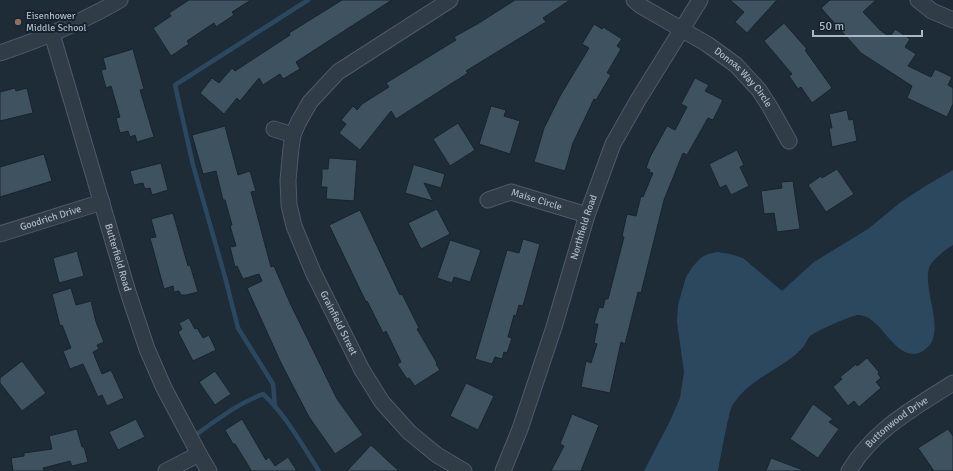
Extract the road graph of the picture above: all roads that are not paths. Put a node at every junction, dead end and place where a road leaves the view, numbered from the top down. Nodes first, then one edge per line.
1 (120, 0) edge
2 (450, 0) edge
3 (634, 0) edge
4 (700, 0) edge
5 (918, 0) edge
6 (953, 20) edge
7 (681, 30) junction
8 (52, 34) junction
9 (0, 53) edge
10 (274, 129) dead end
11 (294, 135) junction
12 (789, 141) dead end
13 (488, 200) dead end
14 (102, 202) junction
15 (587, 215) junction
16 (0, 234) edge
17 (953, 383) edge
18 (199, 454) junction
19 (166, 471) edge
20 (209, 471) edge
21 (464, 471) edge
22 (503, 471) edge
23 (849, 471) edge

1 - 8 street
2 - 11 street, Grainfield Street
3 - 7 street, Donnas Way Circle
4 - 7 street, Northfield Road
5 - 6 street
7 - 12 street, Donnas Way Circle
7 - 15 street, Northfield Road
8 - 9 street
8 - 14 street, Butterfield Road
10 - 11 street
11 - 21 street, Grainfield Street
13 - 15 street, Maise Circle
14 - 16 street, Goodrich Drive
14 - 18 street, Butterfield Road
15 - 22 street, Northfield Road
17 - 23 street, Buttonwood Drive
18 - 19 street
18 - 20 street, Butterfield Road

